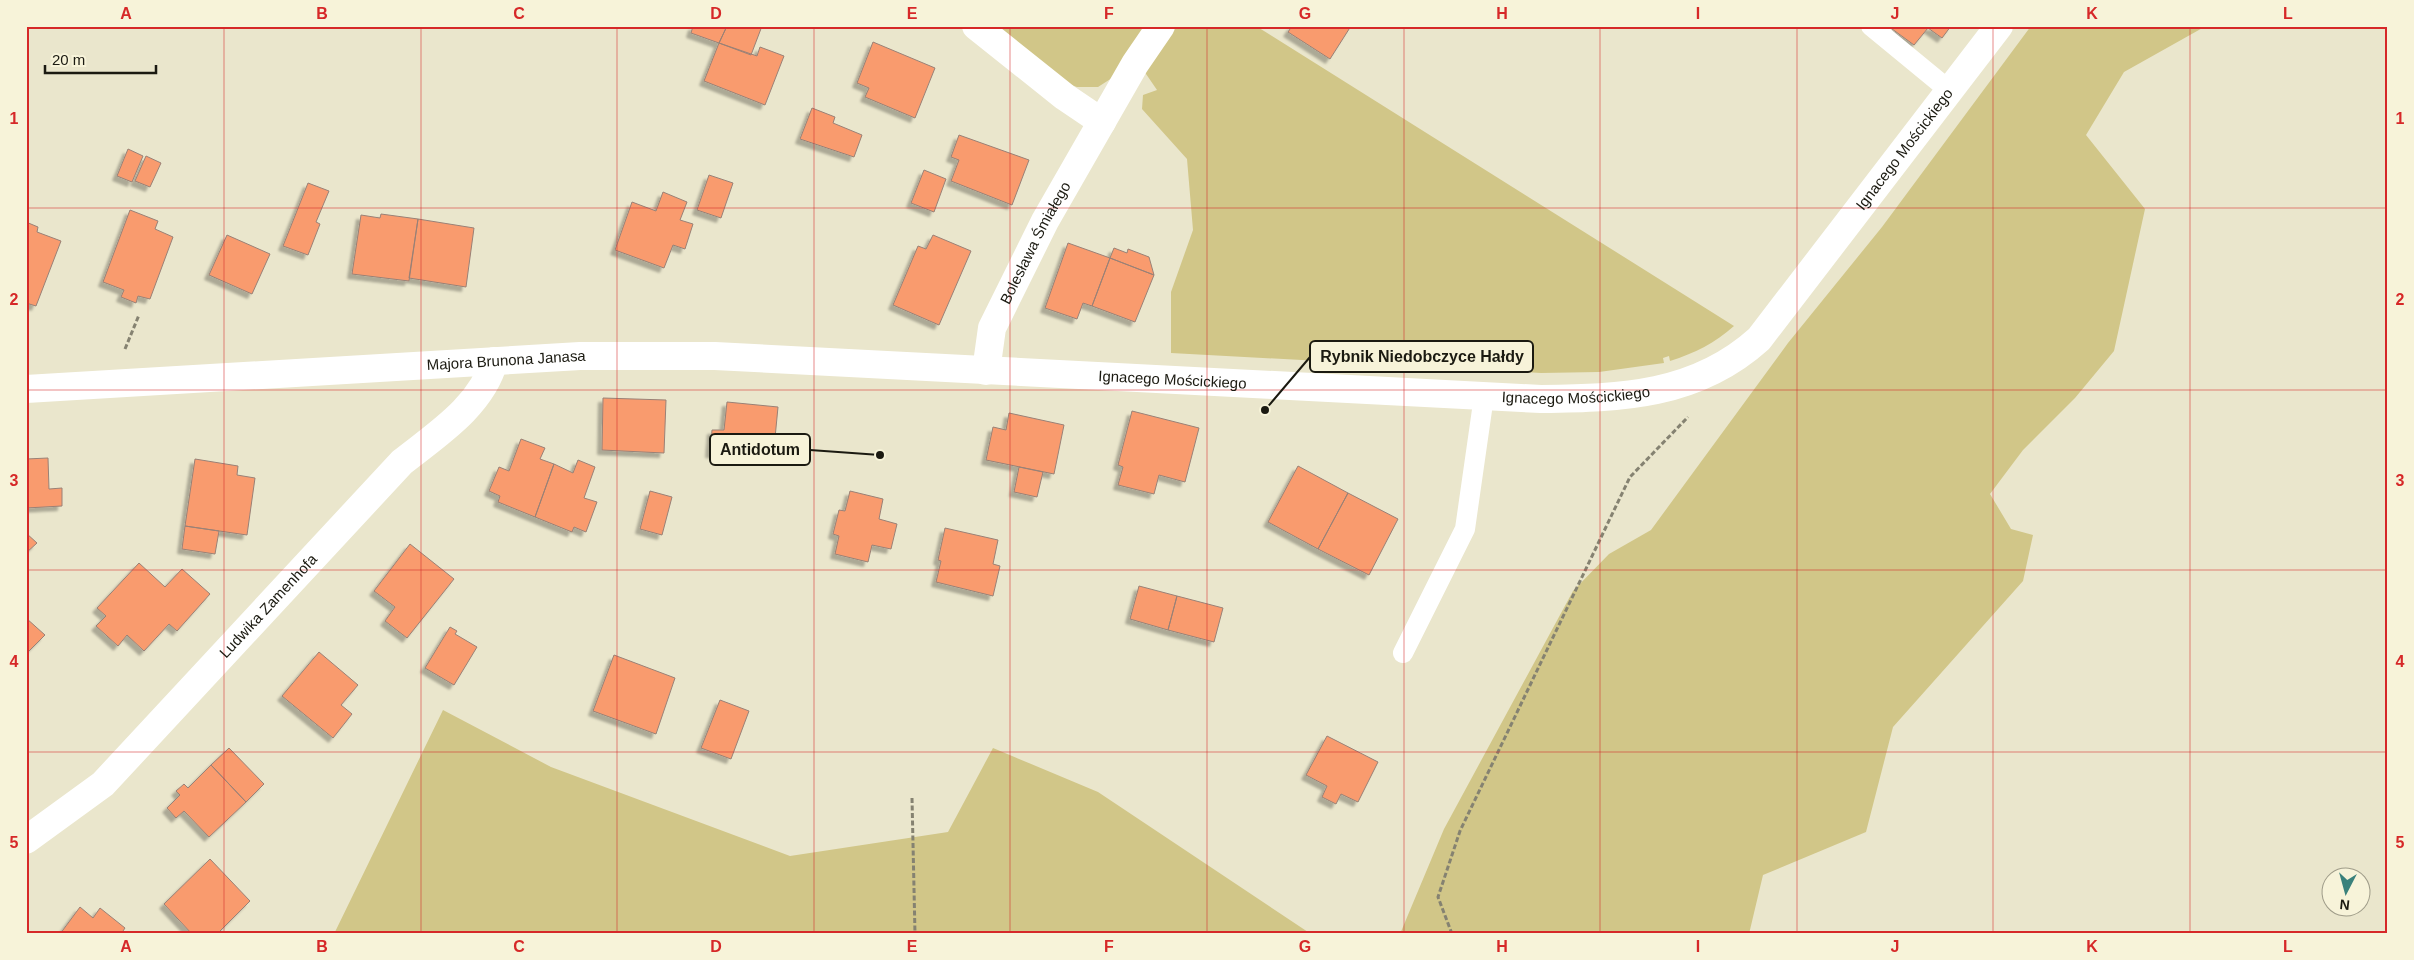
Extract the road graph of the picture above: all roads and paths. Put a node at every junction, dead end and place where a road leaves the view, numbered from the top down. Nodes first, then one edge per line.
1 (976, 26) edge
2 (1161, 26) edge
3 (1871, 26) edge
4 (1999, 26) edge
5 (1950, 91) junction
6 (1102, 122) junction
7 (140, 315) dead end
8 (124, 356) dead end
9 (494, 361) junction
10 (986, 371) junction
11 (1708, 374) junction
12 (26, 389) edge
13 (1484, 396) junction
14 (1403, 653) dead end
15 (912, 798) dead end
16 (26, 840) edge
17 (915, 934) edge
18 (1452, 934) edge

1 - 6 street
2 - 6 street, Bolesława Śmiałego
3 - 5 lane
4 - 5 street, Ignacego Mościckiego
5 - 11 street, Ignacego Mościckiego
6 - 10 street, Bolesława Śmiałego
7 - 8 path
9 - 10 street, Majora Brunona Janasa
9 - 12 street, Majora Brunona Janasa
9 - 16 street, Ludwika Zamenhofa
10 - 13 street, Ignacego Mościckiego
11 - 13 street, Ignacego Mościckiego
11 - 18 path
13 - 14 lane
15 - 17 path

